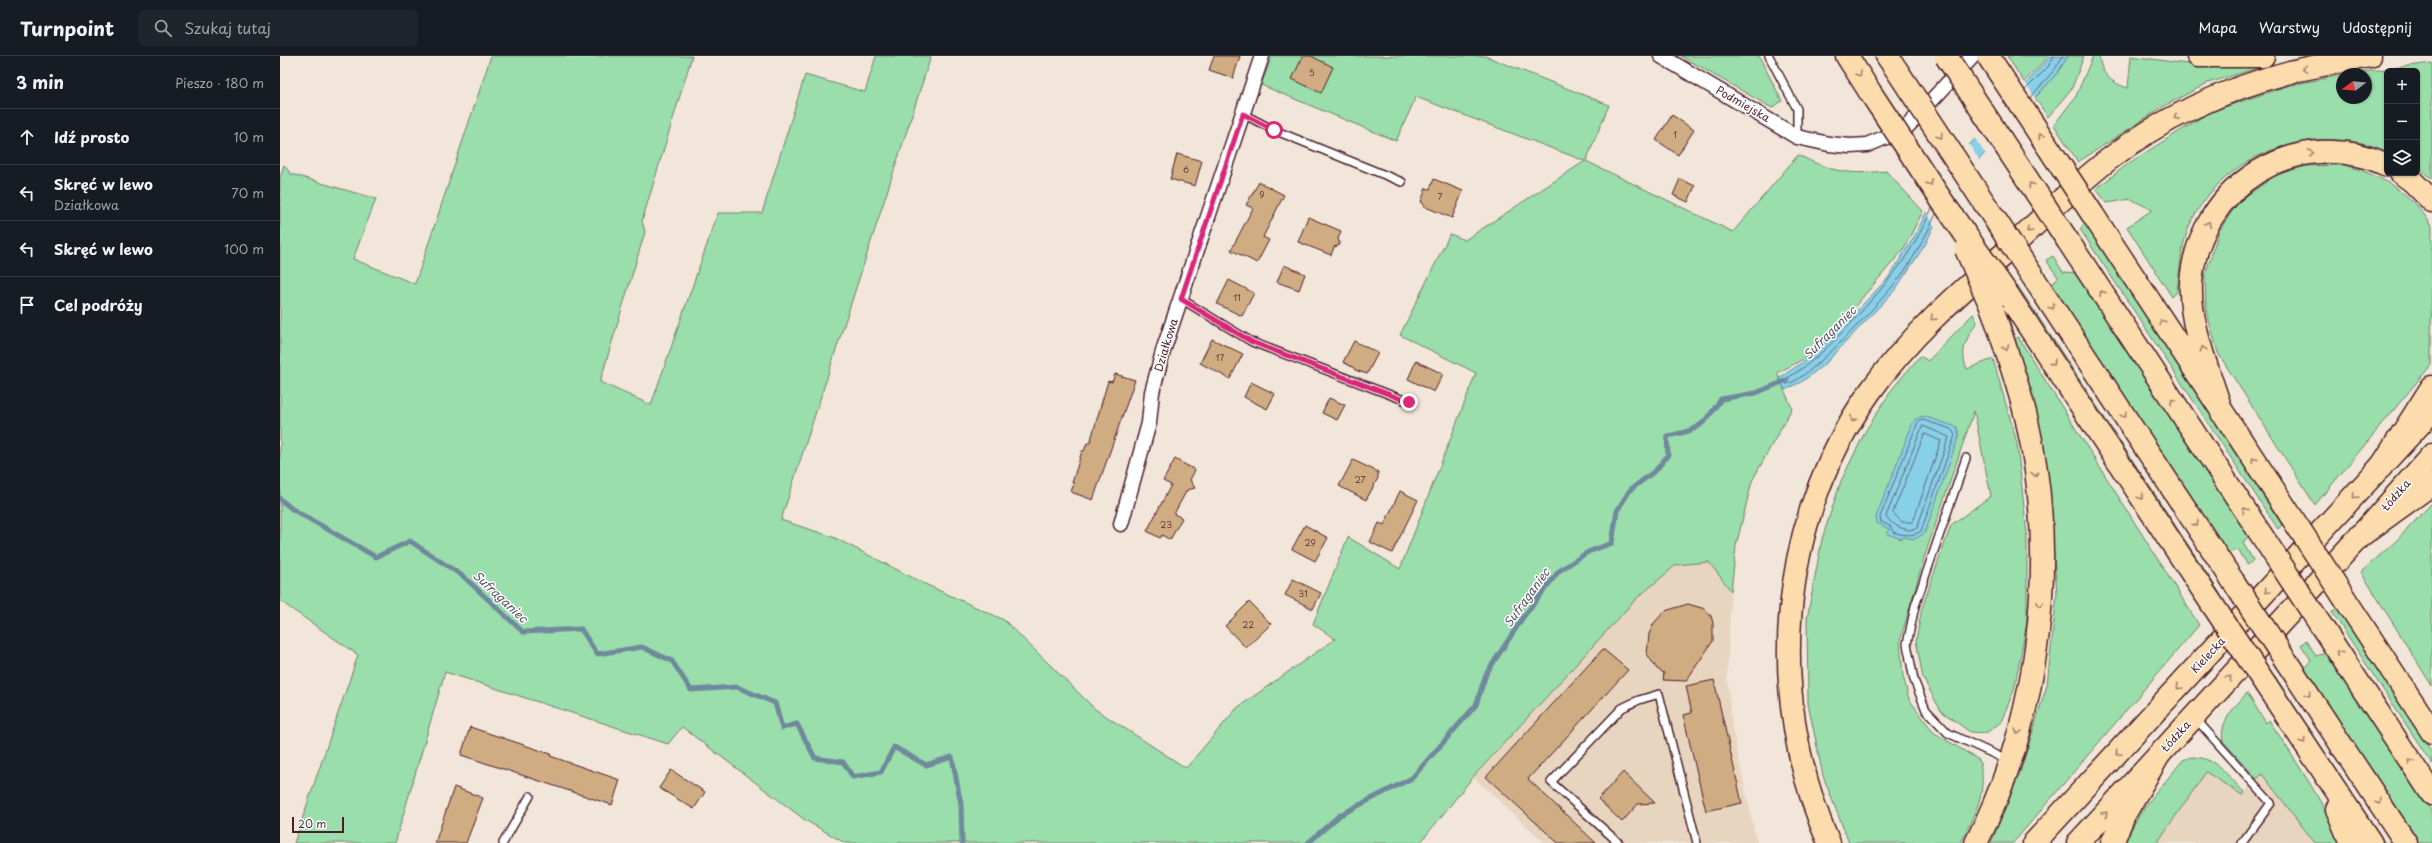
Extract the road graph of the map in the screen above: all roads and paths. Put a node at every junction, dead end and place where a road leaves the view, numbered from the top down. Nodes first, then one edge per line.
1 (1262, 56) edge
2 (1661, 56) edge
3 (1769, 56) edge
4 (1847, 56) edge
5 (1946, 56) edge
6 (1973, 56) edge
7 (1988, 56) edge
8 (2198, 56) edge
9 (2263, 56) edge
10 (2370, 56) edge
11 (1891, 62) edge
12 (1243, 114) junction
13 (1797, 137) junction
14 (2384, 164) edge
15 (2405, 176) edge
16 (1402, 182) dead end
17 (1942, 201) junction
18 (2432, 201) edge
19 (1181, 299) junction
20 (2432, 387) edge
21 (1409, 402) dead end
22 (2432, 410) edge
23 (2222, 413) junction
24 (2432, 455) edge
25 (1966, 458) dead end
26 (2381, 467) junction
27 (2432, 484) edge
28 (1121, 524) dead end
29 (2360, 536) junction
30 (2386, 662) junction
31 (2432, 707) edge
32 (2193, 716) junction
33 (2432, 732) edge
34 (2159, 755) junction
35 (2009, 761) junction
36 (2319, 765) junction
37 (2432, 794) edge
38 (530, 796) dead end
39 (503, 843) edge
40 (1618, 843) edge
41 (1697, 843) edge
42 (1829, 843) edge
43 (1976, 843) edge
44 (2034, 843) edge
45 (2078, 843) edge
46 (2112, 843) edge
47 (2242, 843) edge
48 (2350, 843) edge
49 (2371, 843) edge
50 (2406, 843) edge

1 - 12 street, Działkowa
2 - 13 street, Podmiejska
3 - 13 lane
4 -> 17 main road, bridge
37 -> 5 main road, bridge
6 - 13 street, Podmiejska
23 -> 7 main road, bridge
8 - 9 main road
10 -> 42 main road
11 -> 50 main road, bridge
12 - 16 lane
12 - 19 street, Działkowa
23 -> 14 main road
15 - 18 main road
17 -> 35 main road, bridge
17 -> 36 main road, bridge
19 - 21 lane
19 - 28 street, Działkowa
20 - 26 main road
22 - 26 main road
30 -> 23 main road, bridge
24 - 29 main road, Łódzka
25 - 35 lane
26 -> 44 main road, Kielecka
27 - 29 main road
32 -> 29 main road
30 - 31 main road
30 - 33 main road
32 - 34 main road, Łódzka
32 - 47 lane
45 -> 34 main road
34 - 46 main road
35 - 43 main road
36 - 48 main road
36 - 49 main road
38 - 39 lane
40 - 41 lane

